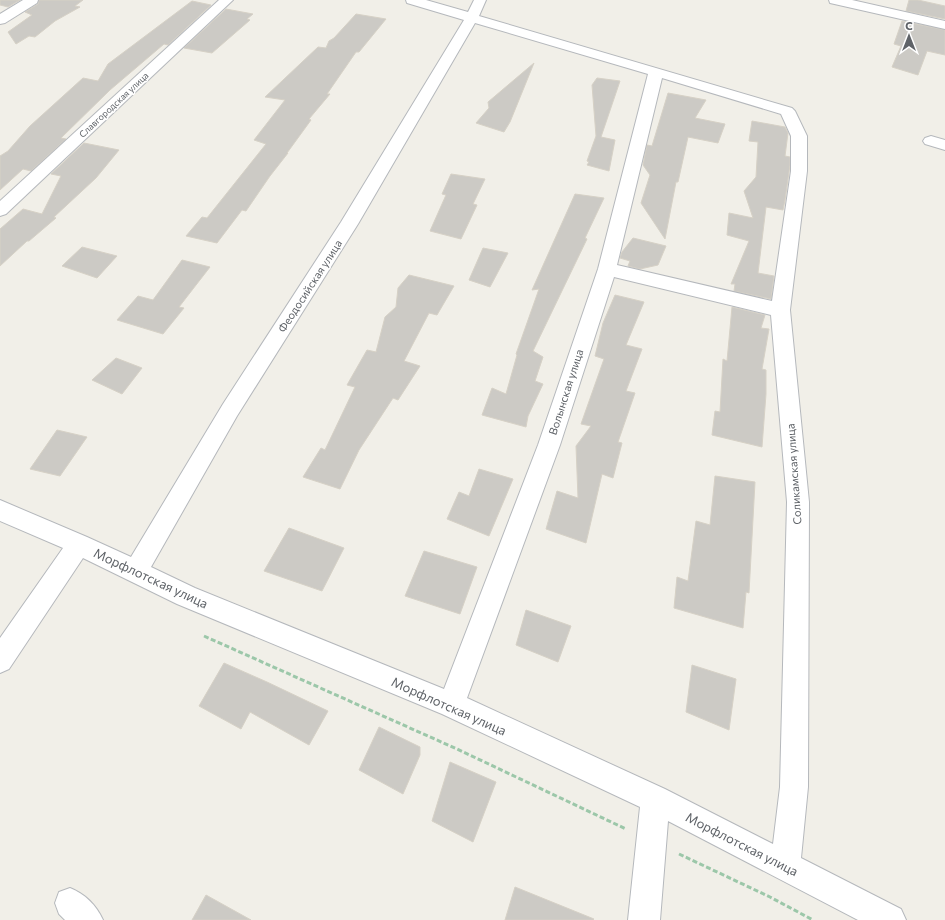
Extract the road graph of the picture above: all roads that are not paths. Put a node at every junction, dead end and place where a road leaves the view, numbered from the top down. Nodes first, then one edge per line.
1 (32, 0) edge
2 (227, 0) edge
3 (412, 0) edge
4 (480, 0) edge
5 (835, 0) edge
6 (472, 19) junction
7 (0, 20) edge
8 (945, 25) edge
9 (656, 72) junction
10 (0, 210) edge
11 (607, 269) junction
12 (780, 310) junction
13 (0, 510) edge
14 (79, 544) junction
15 (136, 571) junction
16 (0, 660) edge
17 (451, 705) junction
18 (655, 799) junction
19 (785, 865) junction
20 (644, 920) edge
21 (890, 920) edge

1 - 7 street
2 - 10 street, Славгородская улица
3 - 6 street
4 - 6 street, Феодосийская улица
5 - 8 street
6 - 9 street
6 - 15 street, Феодосийская улица
9 - 11 street, Волынская улица
9 - 12 street, Соликамская улица
11 - 12 street
11 - 17 street, Волынская улица
12 - 19 street, Соликамская улица
13 - 14 street, Морфлотская улица
14 - 15 street, Морфлотская улица
14 - 16 street
15 - 17 street, Морфлотская улица
17 - 18 street, Морфлотская улица
18 - 19 street, Морфлотская улица
18 - 20 street
19 - 21 street, Морфлотская улица

